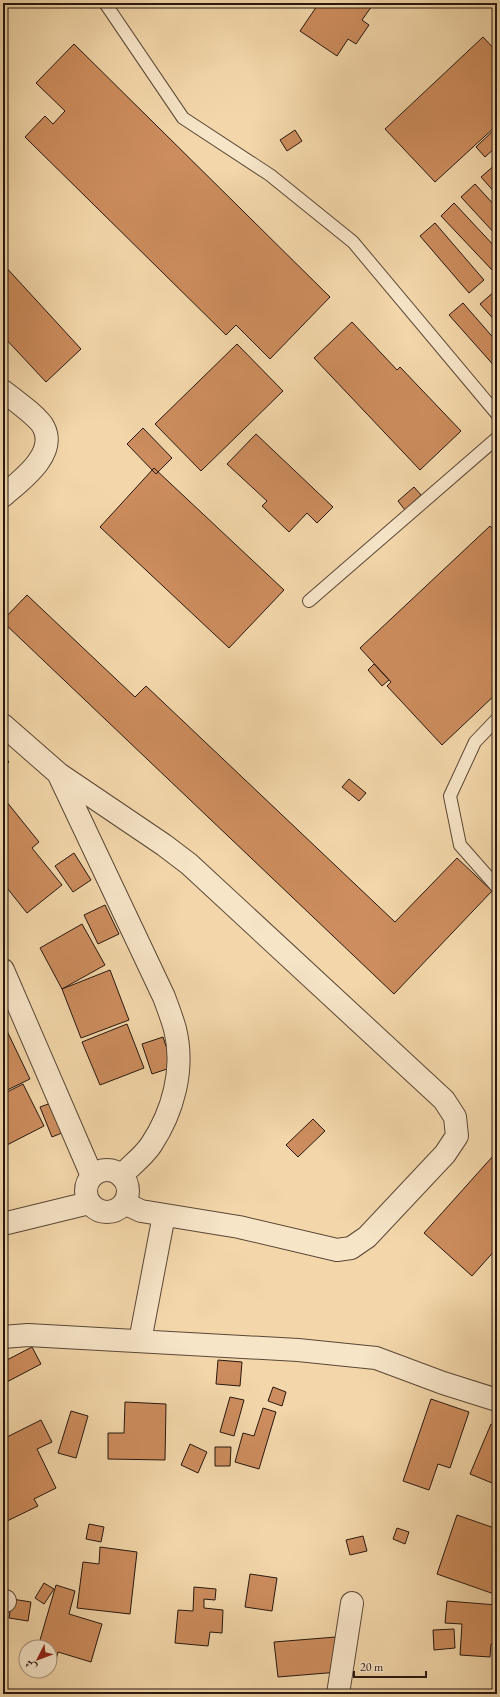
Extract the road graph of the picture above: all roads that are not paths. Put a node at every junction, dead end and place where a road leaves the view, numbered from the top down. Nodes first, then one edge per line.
1 (105, 3) edge
2 (3, 391) edge
3 (497, 414) edge
4 (497, 438) edge
5 (3, 496) edge
6 (309, 601) dead end
7 (497, 719) edge
8 (3, 726) edge
9 (59, 774) junction
10 (497, 887) edge
11 (3, 970) edge
12 (92, 1176) junction
13 (121, 1176) junction
14 (124, 1203) junction
15 (89, 1204) junction
16 (164, 1215) junction
17 (3, 1224) edge
18 (3, 1337) edge
19 (140, 1341) junction
20 (497, 1400) edge
21 (352, 1603) dead end
22 (338, 1694) edge

1 - 3 lane
2 - 5 street
4 - 6 lane
7 - 10 lane
8 - 9 street
9 - 13 street
9 - 16 street
11 - 12 street
12 - 13 street
12 - 15 street
13 - 14 street
14 - 15 street
14 - 16 street
15 - 17 street
16 - 19 street
18 - 19 street
19 - 20 street
21 - 22 street

